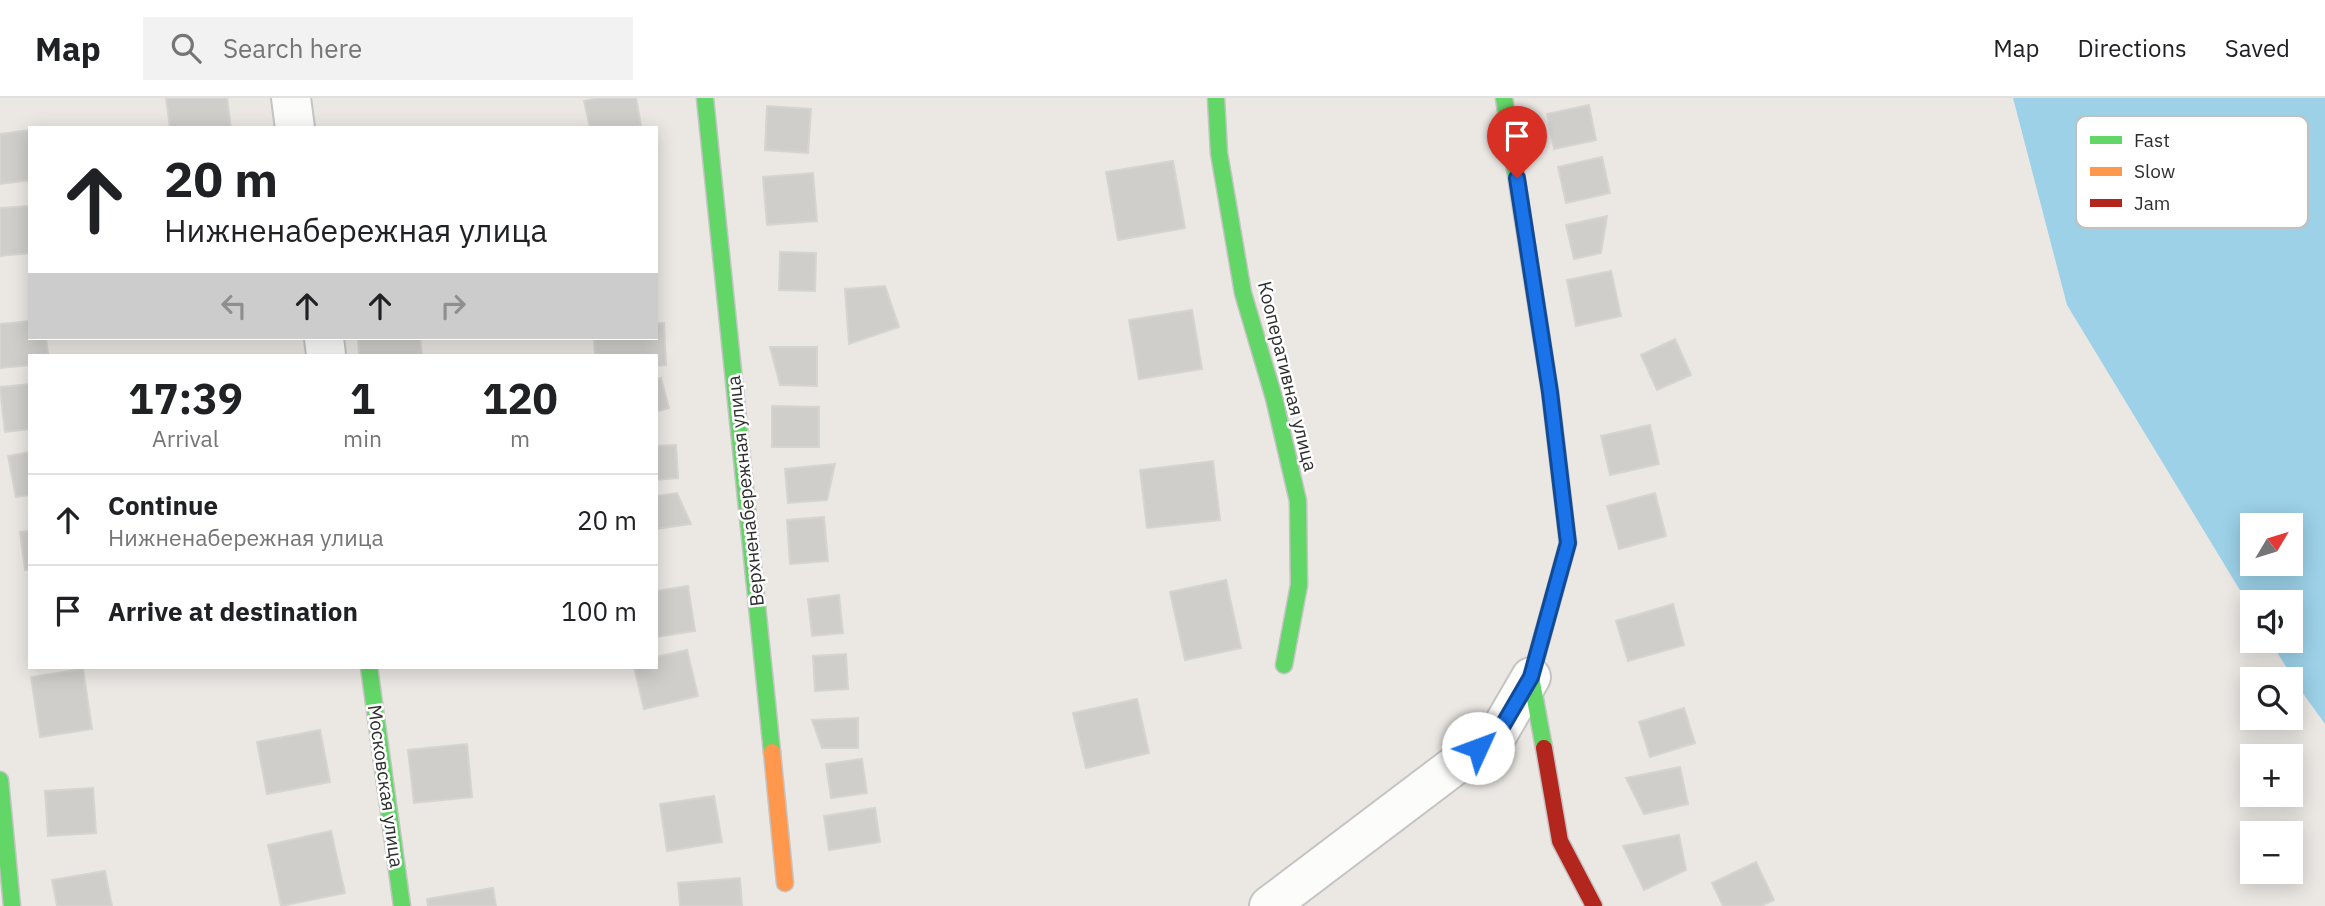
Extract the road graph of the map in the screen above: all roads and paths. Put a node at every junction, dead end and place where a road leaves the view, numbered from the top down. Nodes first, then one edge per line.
1 (291, 98) edge
2 (705, 98) edge
3 (1216, 98) edge
4 (1504, 98) edge
5 (295, 126) edge
6 (1284, 665) dead end
7 (369, 669) edge
8 (1531, 677) junction
9 (0, 780) edge
10 (785, 883) dead end
11 (12, 906) edge
12 (402, 906) edge
13 (1269, 906) edge
14 (1594, 906) edge

1 - 5 street
2 - 10 street, Верхненабережная улица
3 - 6 street, Кооперативная улица
4 - 8 street
7 - 12 street, Московская улица
8 - 13 street
8 - 14 street
9 - 11 street

